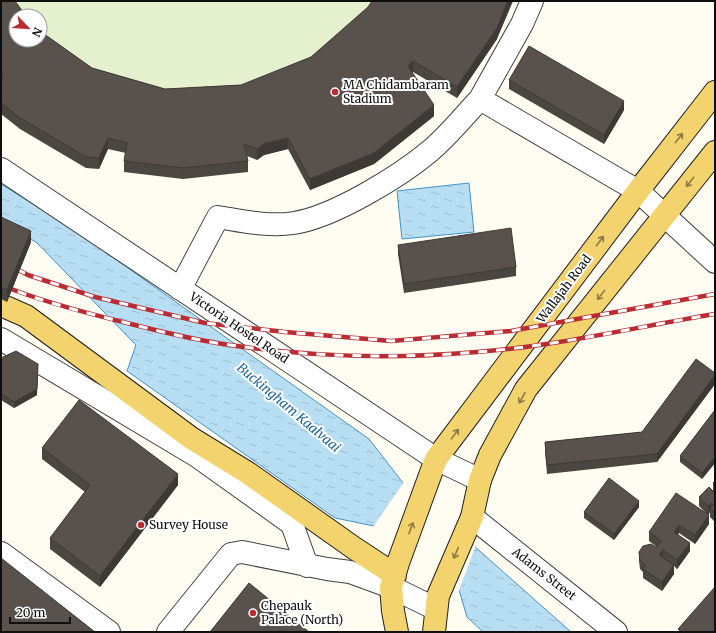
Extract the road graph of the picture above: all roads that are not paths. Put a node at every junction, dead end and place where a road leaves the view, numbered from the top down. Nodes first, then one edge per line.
1 (532, 1) edge
2 (715, 92) edge
3 (480, 99) junction
4 (715, 152) edge
5 (1, 169) edge
6 (638, 191) junction
7 (664, 215) junction
8 (715, 262) edge
9 (180, 289) junction
10 (1, 305) edge
11 (1, 339) edge
12 (436, 459) junction
13 (480, 480) junction
14 (472, 517) junction
15 (1, 553) edge
16 (307, 566) junction
17 (394, 575) junction
18 (437, 603) junction
19 (109, 632) edge
20 (168, 632) edge
21 (397, 632) edge
22 (434, 632) edge
23 (616, 632) edge

1 - 3 street
6 -> 2 main road, Wallajah Road
3 - 6 street
3 - 9 street
4 -> 7 main road
5 - 9 street, Victoria Hostel Road
6 - 7 street
12 -> 6 main road, Wallajah Road
7 - 8 street
7 -> 13 main road
9 - 12 street, Victoria Hostel Road
10 - 17 main road
11 - 16 street
12 - 13 street, Victoria Hostel Road
17 -> 12 main road, Wallajah Road
13 - 14 main road
14 -> 18 main road
14 - 23 street, Adams Street
15 - 19 street
16 - 17 street
16 - 20 street
17 - 18 street
17 - 21 main road
18 - 22 main road

